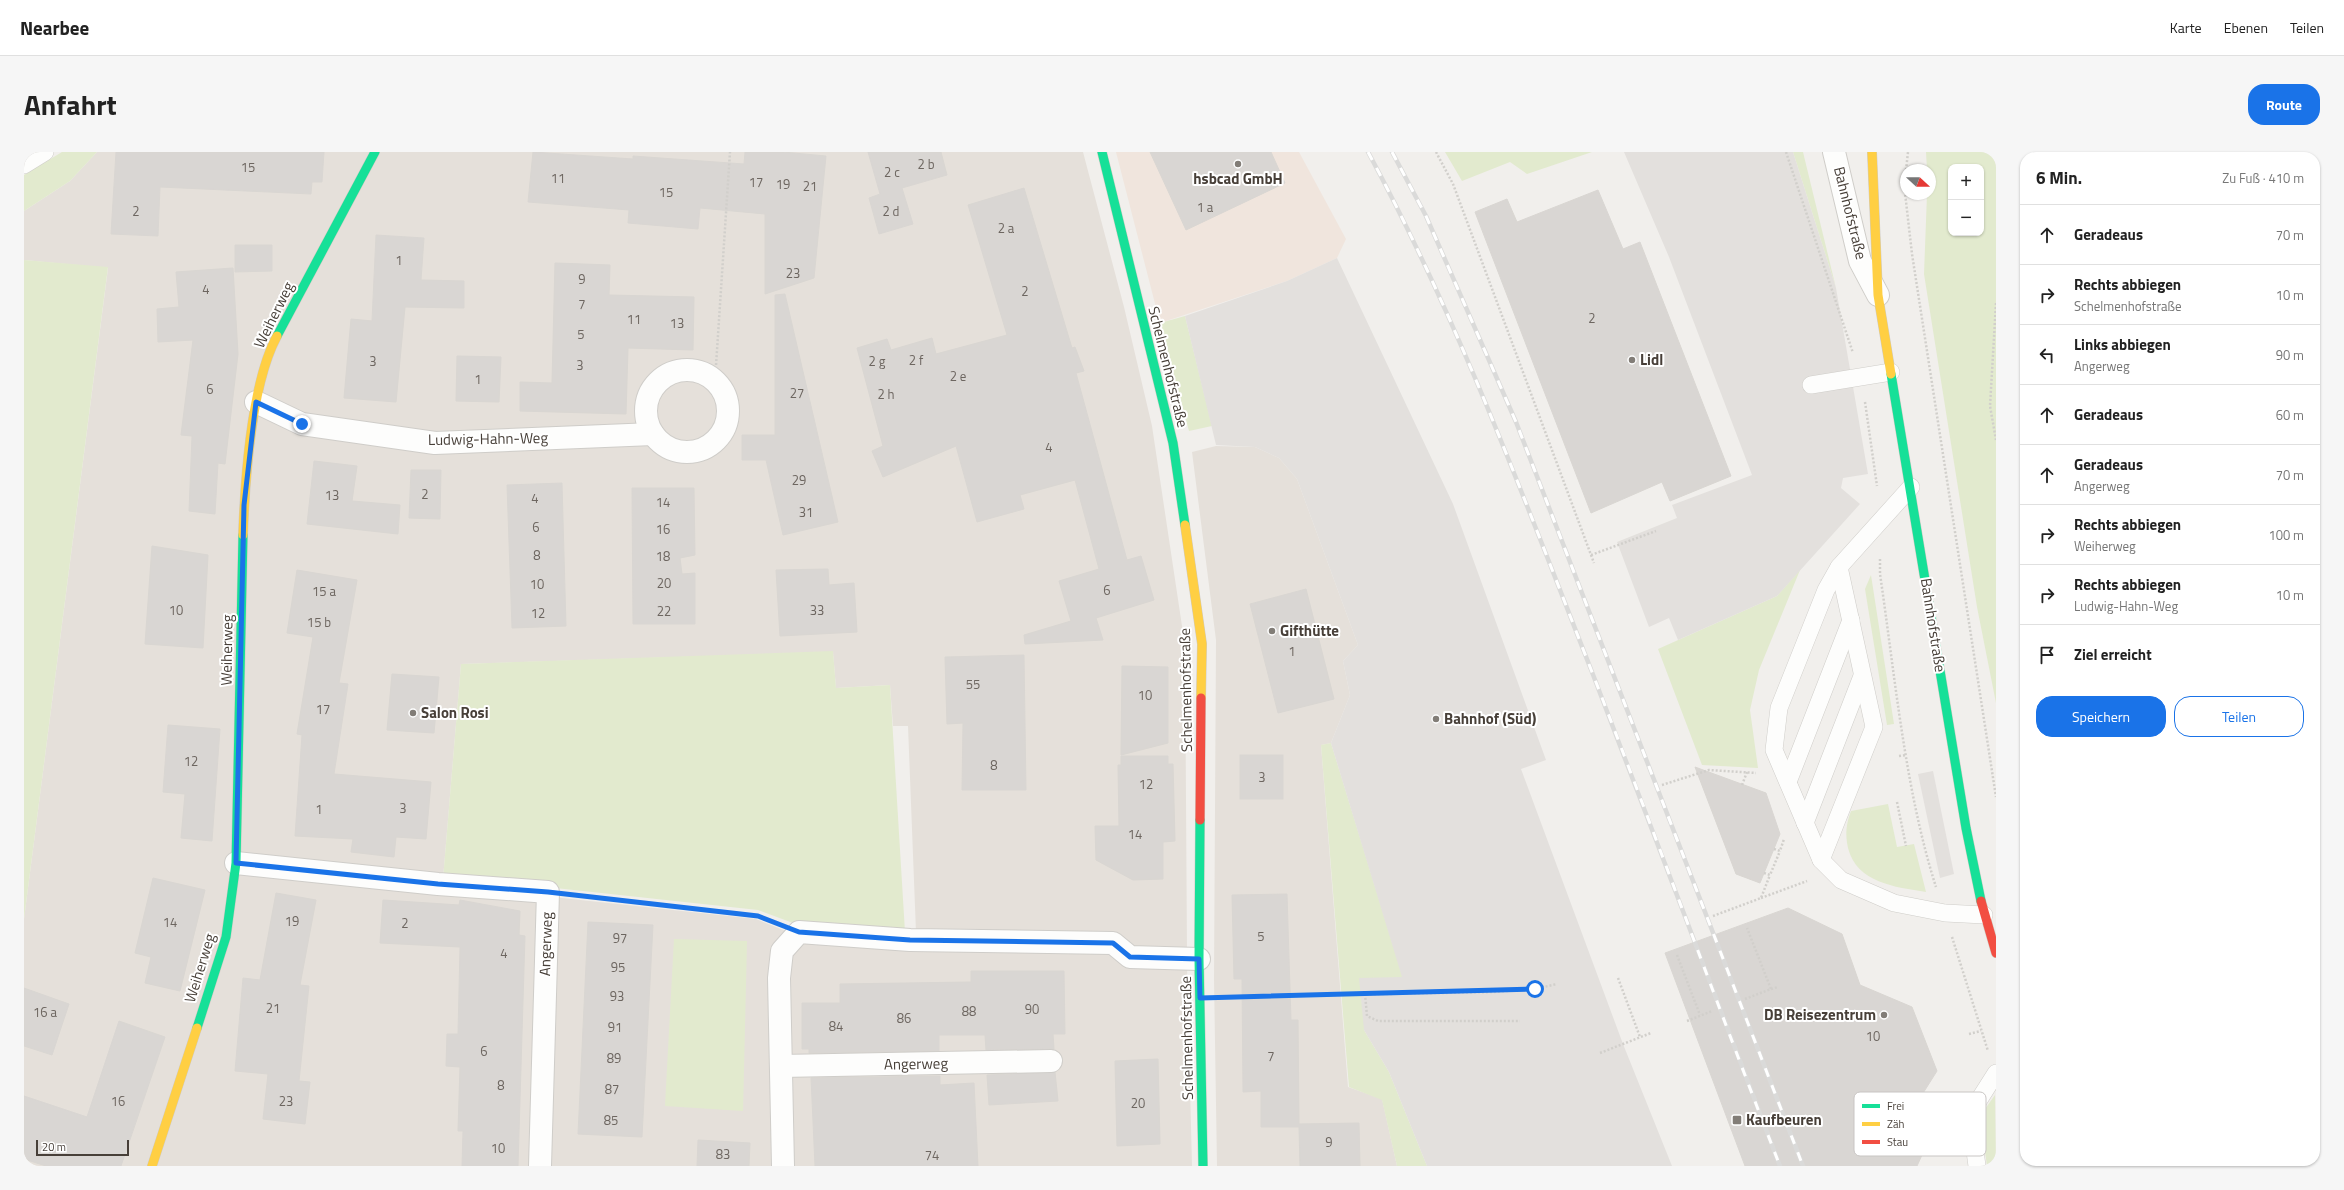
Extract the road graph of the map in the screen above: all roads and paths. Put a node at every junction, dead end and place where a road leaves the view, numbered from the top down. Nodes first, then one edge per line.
1 (45, 152) edge
2 (375, 152) edge
3 (730, 152) edge
4 (1102, 152) edge
5 (1436, 152) edge
6 (1786, 152) edge
7 (1834, 152) edge
8 (1872, 152) edge
9 (1908, 152) edge
10 (1907, 164) edge
11 (24, 166) edge
12 (1906, 200) edge
13 (1878, 295) junction
14 (1996, 303) edge
15 (1892, 372) junction
16 (1861, 376) junction
17 (715, 381) junction
18 (1810, 385) dead end
19 (256, 402) junction
20 (653, 434) junction
21 (1996, 440) edge
22 (1910, 487) junction
23 (1880, 522) junction
24 (1656, 531) dead end
25 (1591, 555) junction
26 (1594, 563) dead end
27 (1839, 567) junction
28 (1851, 620) junction
29 (1862, 676) junction
30 (1907, 755) junction
31 (1899, 756) dead end
32 (1747, 772) junction
33 (1786, 778) junction
34 (1662, 785) dead end
35 (1742, 785) dead end
36 (1996, 797) edge
37 (1897, 802) dead end
38 (1805, 823) junction
39 (1906, 846) dead end
40 (1780, 851) dead end
41 (1822, 860) junction
42 (236, 863) junction
43 (1764, 873) dead end
44 (1770, 875) junction
45 (1807, 875) dead end
46 (548, 892) junction
47 (1760, 898) junction
48 (1945, 913) junction
49 (1984, 914) junction
50 (1713, 916) dead end
51 (1747, 928) dead end
52 (799, 932) junction
53 (1996, 953) edge
54 (1677, 955) dead end
55 (1199, 959) junction
56 (1618, 978) dead end
57 (1557, 984) dead end
58 (1778, 987) dead end
59 (1771, 990) junction
60 (1365, 994) junction
61 (1200, 998) junction
62 (1745, 999) dead end
63 (1712, 1011) dead end
64 (1700, 1015) junction
65 (1520, 1020) dead end
66 (1687, 1021) dead end
67 (1981, 1031) junction
68 (1651, 1033) dead end
69 (1969, 1034) dead end
70 (1640, 1037) junction
71 (1600, 1053) dead end
72 (1051, 1061) dead end
73 (781, 1066) junction
74 (1996, 1073) edge
75 (1984, 1092) edge
76 (1976, 1156) edge
77 (152, 1166) edge
78 (540, 1166) edge
79 (784, 1166) edge
80 (1203, 1166) edge
81 (1977, 1166) edge

1 - 11 lane
2 - 19 street, Weiherweg
3 - 17 path
4 - 55 street, Schelmenhofstraße
5 - 25 path
6 - 16 path
7 - 13 street, Bahnhofstraße
8 - 13 street, Bahnhofstraße
9 - 10 path
12 - 36 path
13 - 15 street, Bahnhofstraße
14 - 21 path
15 - 16 lane
15 - 22 street, Bahnhofstraße
16 - 18 lane
16 - 23 path
17 - 20 street
17 - 20 street
19 - 20 street, Ludwig-Hahn-Weg
19 - 42 street, Weiherweg
22 - 23 lane
22 - 49 street, Bahnhofstraße
23 - 27 lane
23 - 30 path
24 - 25 path
25 - 26 path
27 - 28 lane
27 - 33 lane
28 - 29 lane
28 - 33 lane
29 - 38 lane
29 - 41 lane
30 - 31 path
30 - 48 path
32 - 33 path
32 - 34 path
32 - 35 path
33 - 38 lane
37 - 39 path
38 - 41 lane
40 - 44 path
41 - 48 lane
42 - 46 street, Angerweg
42 - 77 street, Weiherweg
43 - 44 path
44 - 47 path
45 - 47 path
46 - 52 path
46 - 78 street, Angerweg
47 - 50 path
48 - 49 lane
48 - 67 path
49 - 53 street, Bahnhofstraße
51 - 59 path
52 - 55 street
52 - 73 street
54 - 64 path
55 - 61 street, Schelmenhofstraße
56 - 70 path
57 - 60 path
58 - 59 path
59 - 62 path
60 - 61 path
60 - 65 path
61 - 80 street, Schelmenhofstraße
63 - 64 path
64 - 66 path
67 - 69 path
67 - 74 path
68 - 70 path
70 - 71 path
72 - 73 street, Angerweg
73 - 79 street
74 - 75 lane
76 - 81 lane

